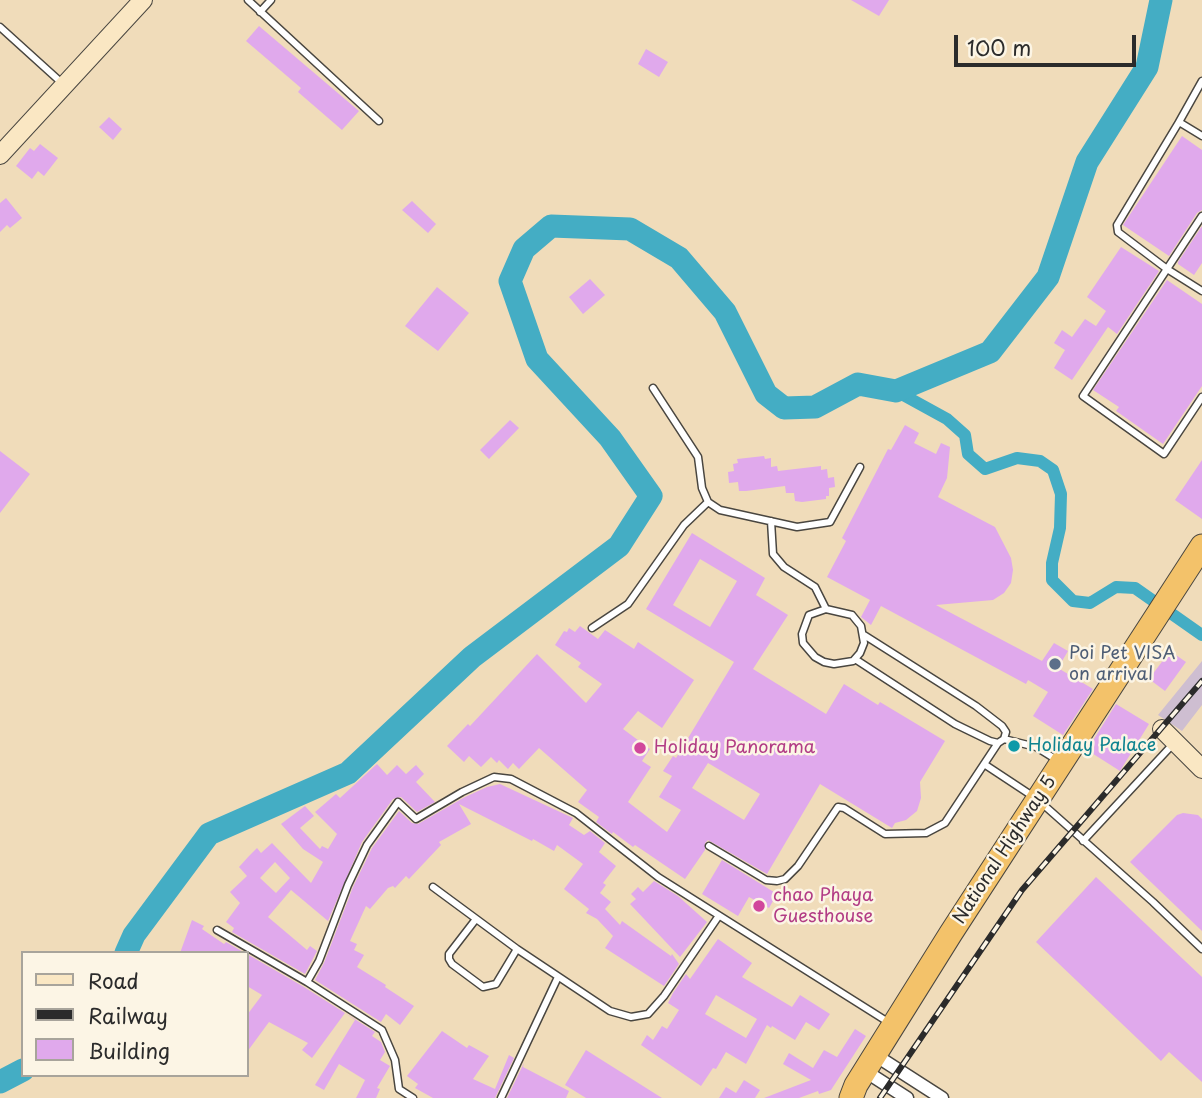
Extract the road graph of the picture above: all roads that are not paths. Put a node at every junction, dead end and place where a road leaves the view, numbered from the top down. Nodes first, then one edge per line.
1 (143, 0) edge
2 (248, 0) edge
3 (271, 0) edge
4 (260, 12) junction
5 (0, 27) edge
6 (1202, 81) edge
7 (65, 85) junction
8 (379, 121) dead end
9 (1179, 122) junction
10 (1202, 136) edge
11 (0, 155) edge
12 (1202, 216) edge
13 (1167, 269) junction
14 (1202, 291) edge
15 (653, 388) dead end
16 (1202, 397) edge
17 (860, 467) dead end
18 (708, 502) junction
19 (771, 521) junction
20 (1202, 546) edge
21 (826, 609) junction
22 (592, 628) dead end
23 (864, 635) junction
24 (855, 659) junction
25 (1169, 736) joint
26 (1001, 741) junction
27 (1062, 762) junction
28 (984, 764) junction
29 (1202, 769) edge
30 (1038, 799) junction
31 (1083, 841) junction
32 (709, 846) dead end
33 (433, 887) dead end
34 (718, 917) junction
35 (476, 919) junction
36 (217, 930) dead end
37 (517, 949) junction
38 (1202, 949) edge
39 (558, 977) junction
40 (307, 982) junction
41 (894, 1025) junction
42 (857, 1081) edge
43 (413, 1098) edge
44 (501, 1098) edge
45 (907, 1098) edge
46 (942, 1098) edge

1 - 7 main road
2 - 4 lane
3 - 4 lane
4 - 8 lane
5 - 7 lane
6 - 9 lane
7 - 11 main road
9 - 10 lane
9 - 13 lane
12 - 13 lane
13 - 14 lane
13 - 16 lane
15 - 18 lane
17 - 19 lane
18 - 19 lane
18 - 22 lane
19 - 21 lane
20 - 27 highway, National Highway 5
21 - 23 lane
21 - 24 lane
23 - 24 lane
23 - 26 lane
24 - 26 lane
25 - 29 main road
25 - 31 lane
26 - 27 lane
26 - 28 lane
27 - 30 highway, National Highway 5
28 - 30 lane
28 - 32 lane
30 - 31 lane
30 - 41 highway, National Highway 5
31 - 38 lane
33 - 35 lane
34 - 39 lane
34 - 40 lane
34 - 41 lane
35 - 37 lane
35 - 37 lane
36 - 40 lane
37 - 39 lane
39 - 44 lane
40 - 43 lane
41 - 42 highway, National Highway 5
42 - 45 street
42 - 46 street

